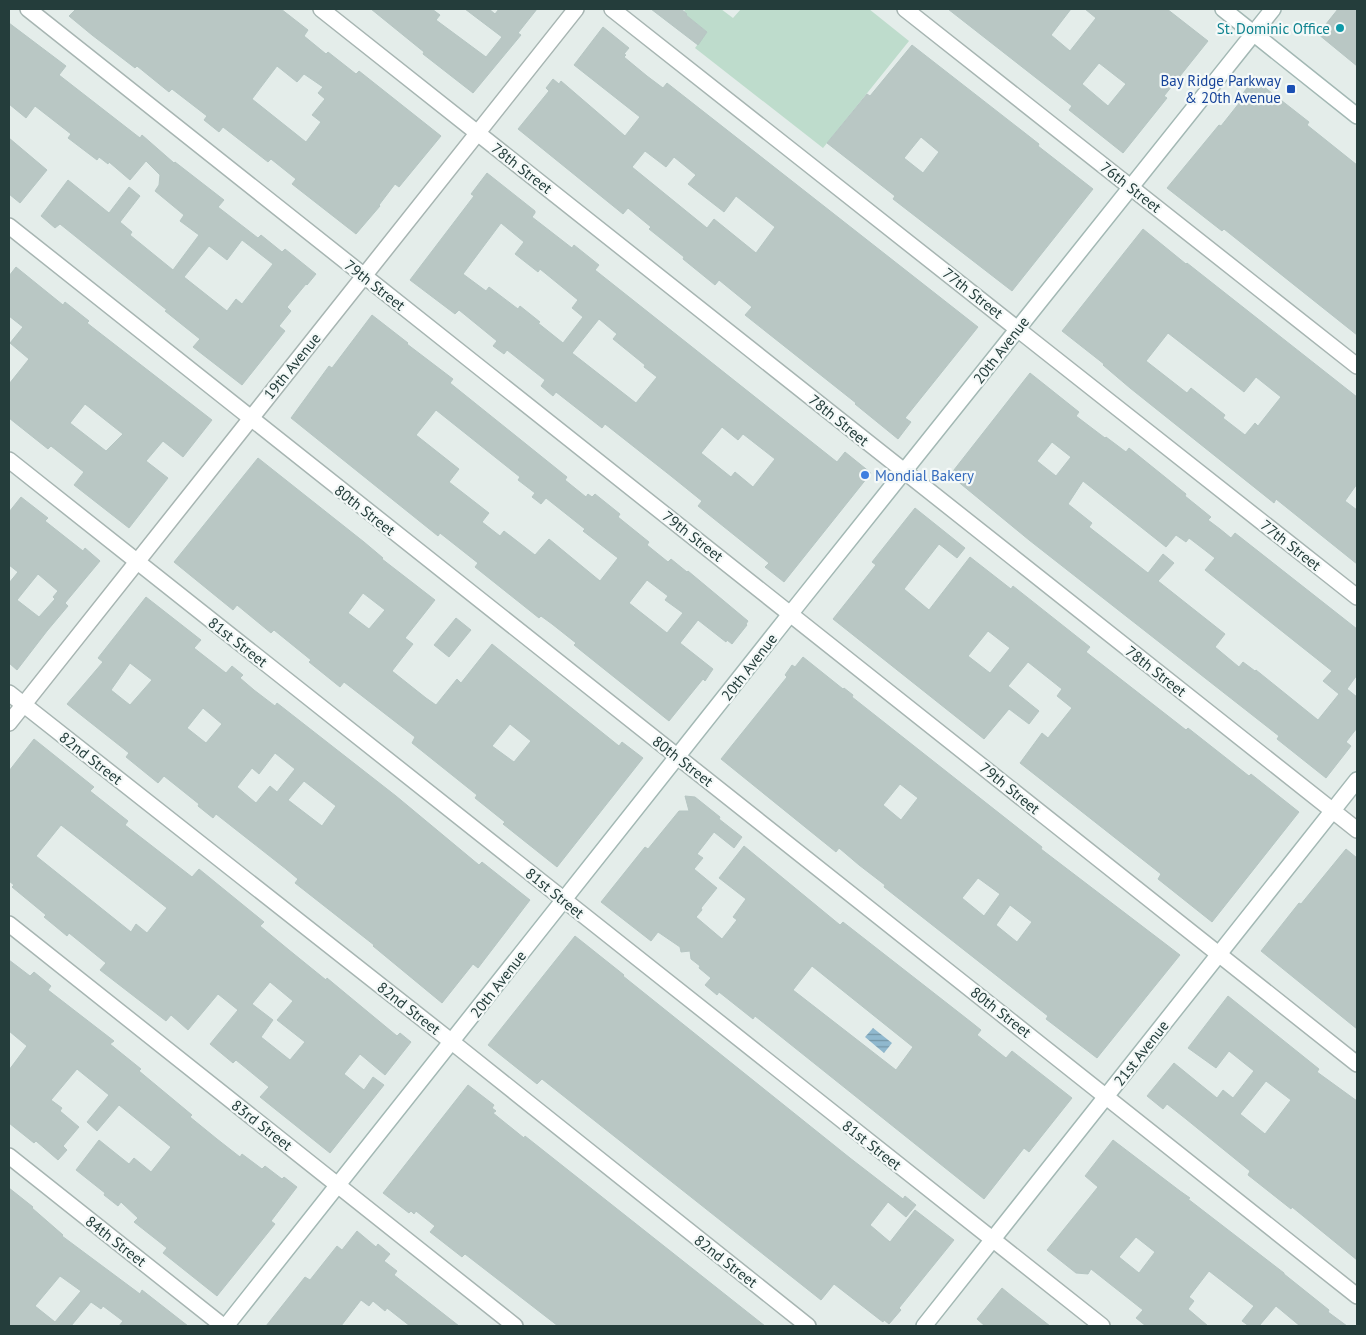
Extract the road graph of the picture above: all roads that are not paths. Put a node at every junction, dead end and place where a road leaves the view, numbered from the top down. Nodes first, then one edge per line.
1 (28, 9) edge
2 (321, 9) edge
3 (576, 9) edge
4 (612, 9) edge
5 (905, 9) edge
6 (1223, 9) edge
7 (1273, 9) edge
8 (1254, 33) junction
9 (1357, 116) edge
10 (478, 133) junction
11 (1132, 188) junction
12 (9, 226) edge
13 (364, 276) junction
14 (1018, 328) junction
15 (1357, 366) edge
16 (250, 419) junction
17 (9, 460) edge
18 (904, 472) junction
19 (137, 562) junction
20 (1357, 598) edge
21 (791, 613) junction
22 (9, 693) edge
23 (24, 705) junction
24 (9, 723) edge
25 (678, 757) junction
26 (1357, 780) edge
27 (1333, 811) junction
28 (1357, 830) edge
29 (565, 900) junction
30 (9, 924) edge
31 (1220, 954) junction
32 (452, 1042) junction
33 (1357, 1064) edge
34 (1107, 1096) junction
35 (9, 1156) edge
36 (338, 1185) junction
37 (992, 1240) junction
38 (1357, 1296) edge
39 (225, 1326) edge
40 (515, 1326) edge
41 (808, 1326) edge
42 (924, 1326) edge
43 (1102, 1326) edge

1 - 13 street, 79th Street
2 - 10 street, 78th Street
3 - 10 street, 19th Avenue
4 - 14 street, 77th Street
5 - 11 street, 76th Street
6 - 8 street
7 - 8 street, 20th Avenue
8 - 9 street
8 - 11 street, 20th Avenue
10 - 13 street, 19th Avenue
10 - 18 street, 78th Street
11 - 14 street, 20th Avenue
11 - 15 street, 76th Street
12 - 16 street, 80th Street
13 - 16 street, 19th Avenue
13 - 21 street, 79th Street
14 - 18 street, 20th Avenue
14 - 20 street, 77th Street
16 - 19 street, 19th Avenue
16 - 25 street, 80th Street
17 - 19 street, 81st Street
18 - 21 street, 20th Avenue
18 - 27 street, 78th Street
19 - 23 street, 19th Avenue
19 - 29 street, 81st Street
21 - 25 street, 20th Avenue
21 - 31 street, 79th Street
22 - 23 street, 82nd Street
23 - 24 street, 19th Avenue
23 - 32 street, 82nd Street
25 - 29 street, 20th Avenue
25 - 34 street, 80th Street
26 - 27 street, 21st Avenue
27 - 28 street, 78th Street
27 - 31 street, 21st Avenue
29 - 32 street, 20th Avenue
29 - 37 street, 81st Street
30 - 36 street, 83rd Street
31 - 33 street, 79th Street
31 - 34 street, 21st Avenue
32 - 36 street, 20th Avenue
32 - 41 street, 82nd Street
34 - 37 street, 21st Avenue
34 - 38 street, 80th Street
35 - 39 street, 84th Street
36 - 39 street, 20th Avenue
36 - 40 street, 83rd Street
37 - 42 street, 21st Avenue
37 - 43 street, 81st Street

